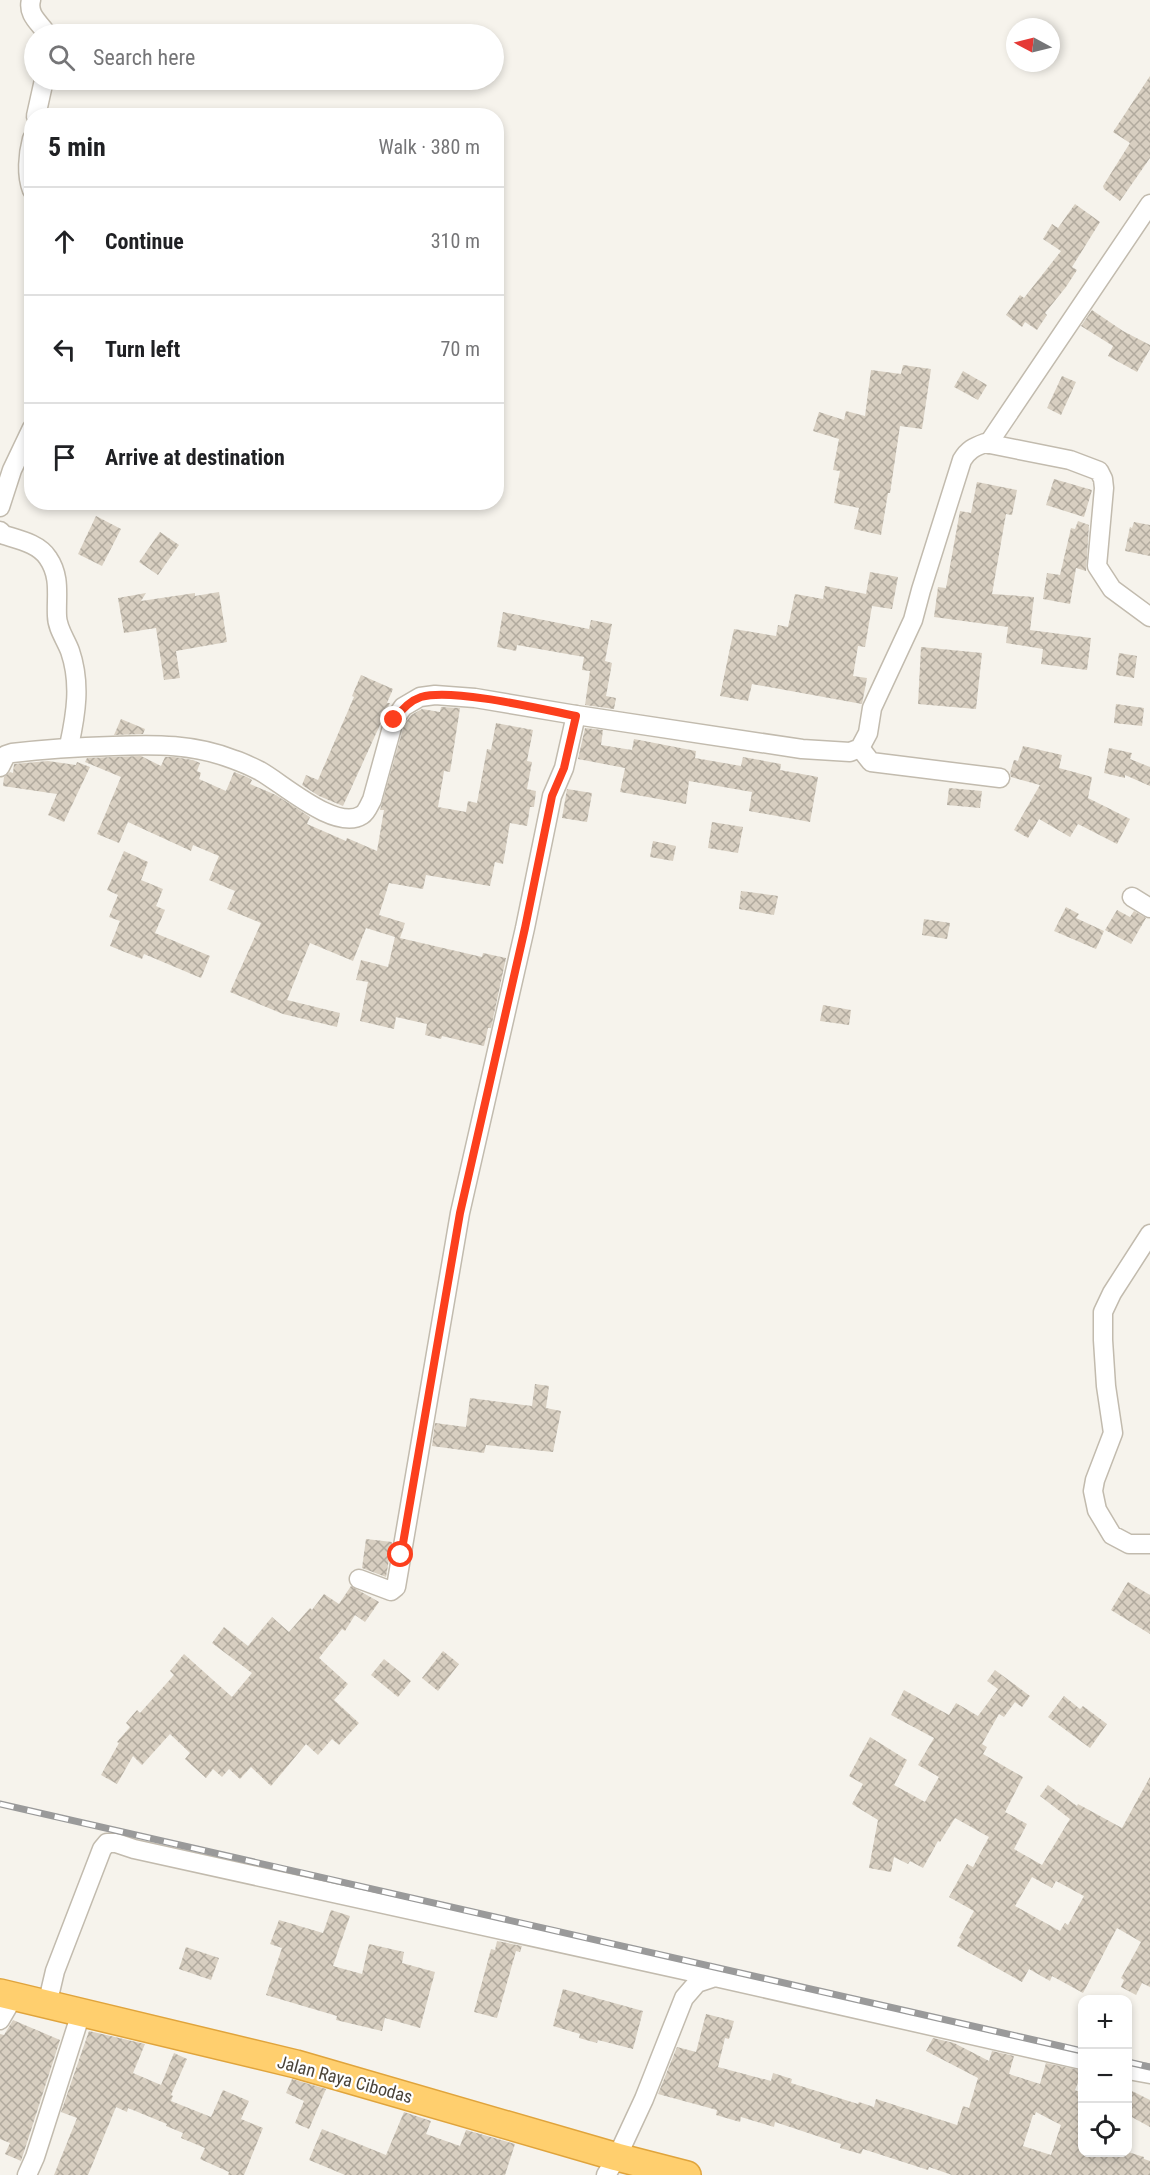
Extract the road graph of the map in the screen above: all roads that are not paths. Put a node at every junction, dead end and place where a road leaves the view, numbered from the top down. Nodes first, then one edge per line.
1 (31, 0) edge
2 (39, 24) edge
3 (42, 90) edge
4 (38, 108) edge
5 (1150, 204) edge
6 (988, 444) junction
7 (24, 445) edge
8 (0, 507) edge
9 (0, 531) edge
10 (1150, 617) edge
11 (576, 716) junction
12 (69, 746) junction
13 (860, 748) junction
14 (1, 762) edge
15 (1000, 778) dead end
16 (1132, 897) dead end
17 (1150, 908) edge
18 (1150, 1234) edge
19 (1150, 1544) edge
20 (359, 1579) dead end
21 (715, 1977) junction
22 (7, 1994) edge
23 (47, 2005) junction
24 (81, 2013) junction
25 (0, 2020) edge
26 (1078, 2059) edge
27 (1132, 2071) edge
28 (1150, 2074) edge
29 (612, 2166) edge
30 (27, 2175) edge
31 (687, 2175) edge

1 - 2 street
3 - 4 street
5 - 6 street
6 - 10 street
6 - 13 street
7 - 8 street
9 - 12 street
11 - 12 street
11 - 13 street
11 - 20 street
12 - 14 street
13 - 15 street
16 - 17 street
18 - 19 street
21 - 23 street
21 - 26 street
21 - 29 street
22 - 23 highway, Jalan Raya Cibodas
22 - 25 street
23 - 24 highway, Jalan Raya Cibodas
24 - 29 highway, Jalan Raya Cibodas
24 - 30 street
27 - 28 street
29 - 31 highway, Jalan Raya Cibodas

